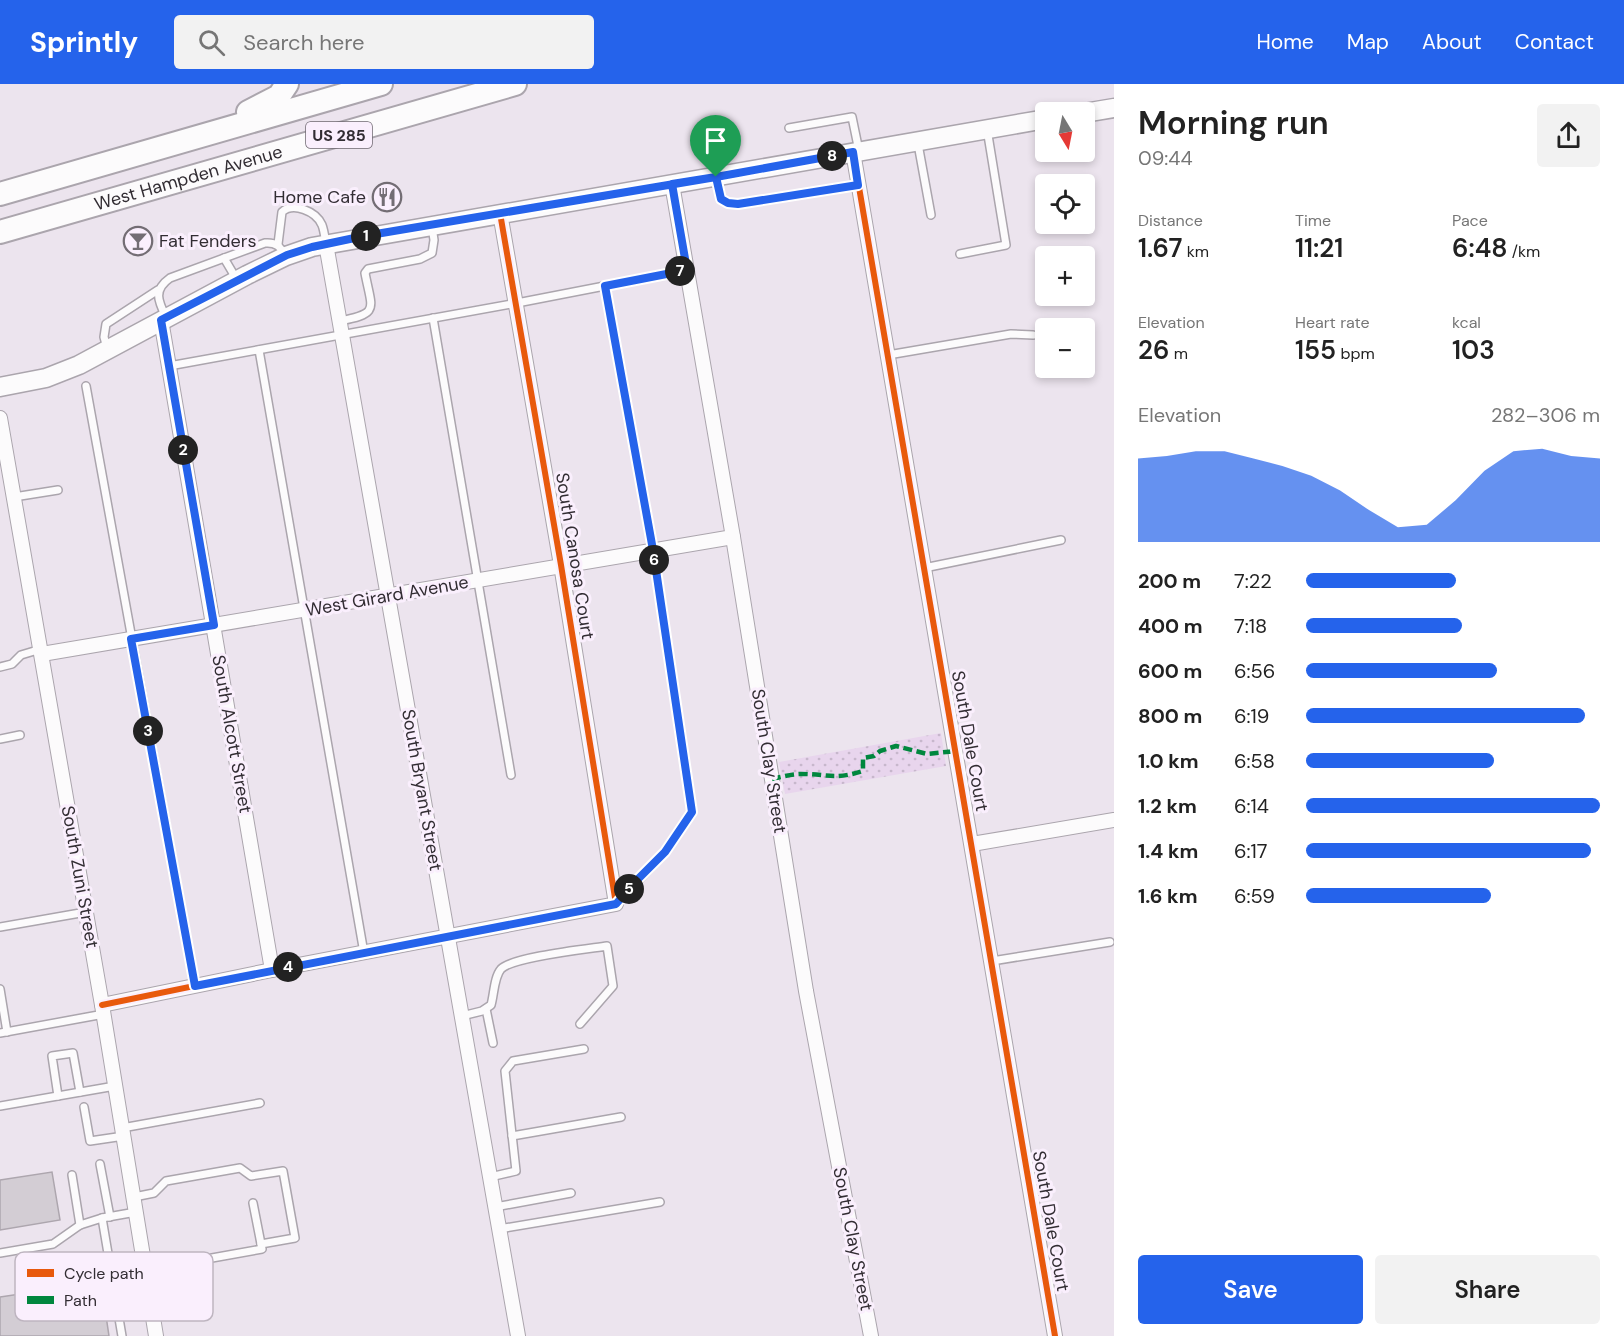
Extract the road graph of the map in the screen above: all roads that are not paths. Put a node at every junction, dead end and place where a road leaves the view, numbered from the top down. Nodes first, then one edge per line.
1 (287, 84) edge
2 (381, 84) edge
3 (515, 84) edge
4 (1114, 108) edge
5 (1095, 111) edge
6 (1035, 121) edge
7 (789, 128) dead end
8 (987, 129) junction
9 (918, 141) junction
10 (856, 152) junction
11 (117, 160) junction
12 (716, 177) junction
13 (672, 184) junction
14 (858, 185) junction
15 (0, 194) edge
16 (500, 213) junction
17 (931, 215) dead end
18 (431, 225) junction
19 (0, 232) edge
20 (326, 244) junction
21 (282, 250) junction
22 (960, 254) dead end
23 (224, 258) junction
24 (687, 270) junction
25 (237, 280) junction
26 (605, 286) junction
27 (159, 290) junction
28 (517, 303) junction
29 (361, 316) junction
30 (164, 318) junction
31 (433, 318) junction
32 (341, 328) junction
33 (364, 330) junction
34 (1033, 335) dead end
35 (107, 349) junction
36 (259, 350) junction
37 (888, 355) junction
38 (169, 366) junction
39 (86, 386) dead end
40 (0, 387) edge
41 (0, 418) edge
42 (58, 490) dead end
43 (14, 496) junction
44 (733, 537) junction
45 (1061, 540) dead end
46 (653, 550) junction
47 (561, 565) junction
48 (924, 568) junction
49 (478, 580) junction
50 (388, 597) junction
51 (304, 610) junction
52 (214, 625) junction
53 (131, 639) junction
54 (41, 652) junction
55 (0, 667) edge
56 (20, 735) dead end
57 (0, 739) edge
58 (511, 775) dead end
59 (1114, 820) edge
60 (972, 844) junction
61 (616, 904) junction
62 (86, 912) junction
63 (0, 927) edge
64 (448, 938) junction
65 (1110, 942) dead end
66 (364, 953) junction
67 (992, 962) junction
68 (272, 970) junction
69 (195, 986) junction
70 (0, 990) edge
71 (486, 1009) junction
72 (103, 1010) junction
73 (462, 1016) junction
74 (580, 1024) dead end
75 (4, 1032) edge
76 (493, 1043) dead end
77 (584, 1048) dead end
78 (115, 1086) junction
79 (80, 1092) junction
80 (58, 1096) junction
81 (260, 1102) dead end
82 (0, 1106) edge
83 (84, 1107) dead end
84 (621, 1117) dead end
85 (123, 1132) junction
86 (512, 1136) junction
87 (100, 1164) dead end
88 (72, 1175) dead end
89 (490, 1177) junction
90 (571, 1193) dead end
91 (134, 1197) junction
92 (660, 1202) dead end
93 (253, 1203) dead end
94 (495, 1207) junction
95 (136, 1212) junction
96 (106, 1217) junction
97 (80, 1225) junction
98 (499, 1229) junction
99 (261, 1244) junction
100 (111, 1252) edge
101 (143, 1252) edge
102 (0, 1253) edge
103 (213, 1258) edge
104 (120, 1321) edge
105 (154, 1321) edge
106 (122, 1336) edge
107 (156, 1336) edge
108 (518, 1336) edge
109 (871, 1336) edge
110 (1055, 1336) edge

1 - 11 highway
2 - 11 highway, West Hampden Avenue / US 285
3 - 19 highway, West Hampden Avenue / US 285
4 - 5 street
6 - 8 street
7 - 10 lane
8 - 9 street
8 - 22 lane
9 - 10 street
9 - 17 lane
10 - 12 street
10 - 14 street, South Dale Court
11 - 15 highway, West Hampden Avenue / US 285
12 - 13 street
12 - 14 lane
13 - 16 street
13 - 24 street, South Clay Street
14 - 37 street, South Dale Court
16 - 18 street
16 - 28 street, South Canosa Court
18 - 20 street
18 - 29 lane
20 - 21 street
20 - 21 lane
20 - 32 street, South Bryant Street
21 - 23 lane
21 - 25 street
23 - 25 lane
23 - 27 lane
24 - 26 lane
24 - 44 street, South Clay Street
25 - 30 street
26 - 28 lane
26 - 46 lane
27 - 30 lane
27 - 35 lane
28 - 31 lane
28 - 47 street, South Canosa Court
29 - 32 lane
29 - 33 lane
30 - 35 street
30 - 38 street, South Alcott Street
31 - 33 lane
31 - 49 lane
32 - 33 lane
32 - 36 lane
32 - 50 street, South Bryant Street
34 - 37 lane
35 - 40 street
36 - 38 lane
36 - 51 lane
37 - 48 street, South Dale Court
38 - 52 street, South Alcott Street
39 - 53 lane
41 - 43 street, South Zuni Street
42 - 43 lane
43 - 54 street, South Zuni Street
44 - 46 street, West Girard Avenue
44 - 109 street, South Clay Street
45 - 48 lane
46 - 47 street, West Girard Avenue
46 - 61 lane
47 - 49 street, West Girard Avenue
47 - 61 street, South Canosa Court
48 - 60 street, South Dale Court
49 - 50 street, West Girard Avenue
49 - 58 lane
50 - 51 street, West Girard Avenue
50 - 64 street, South Bryant Street
51 - 52 street, West Girard Avenue
51 - 66 lane
52 - 53 street, West Girard Avenue
52 - 68 street, South Alcott Street
53 - 54 street, West Girard Avenue
53 - 69 lane
54 - 55 lane
54 - 62 street, South Zuni Street
56 - 57 lane
59 - 60 street
60 - 67 street, South Dale Court
61 - 64 street
62 - 63 lane
62 - 72 street, South Zuni Street
64 - 66 street
64 - 73 street, South Bryant Street
65 - 67 lane
66 - 68 street
67 - 110 street, South Dale Court
68 - 69 street
69 - 72 street
70 - 75 lane
71 - 73 lane
71 - 74 lane
71 - 76 lane
72 - 75 lane
72 - 78 street, South Zuni Street
73 - 89 street, South Bryant Street
77 - 86 lane
78 - 79 lane
78 - 85 street, South Zuni Street
79 - 80 lane
79 - 80 lane
80 - 82 lane
81 - 85 lane
83 - 85 lane
84 - 86 lane
85 - 91 street, South Zuni Street
86 - 89 lane
87 - 96 lane
88 - 97 lane
89 - 94 street, South Bryant Street
90 - 94 lane
91 - 95 street, South Zuni Street
91 - 99 lane
92 - 98 lane
93 - 99 lane
94 - 98 street, South Bryant Street
95 - 96 lane
95 - 101 street, South Zuni Street
96 - 97 lane
96 - 100 lane
97 - 102 lane
98 - 108 street, South Bryant Street
99 - 103 lane
104 - 106 lane
105 - 107 street, South Zuni Street

